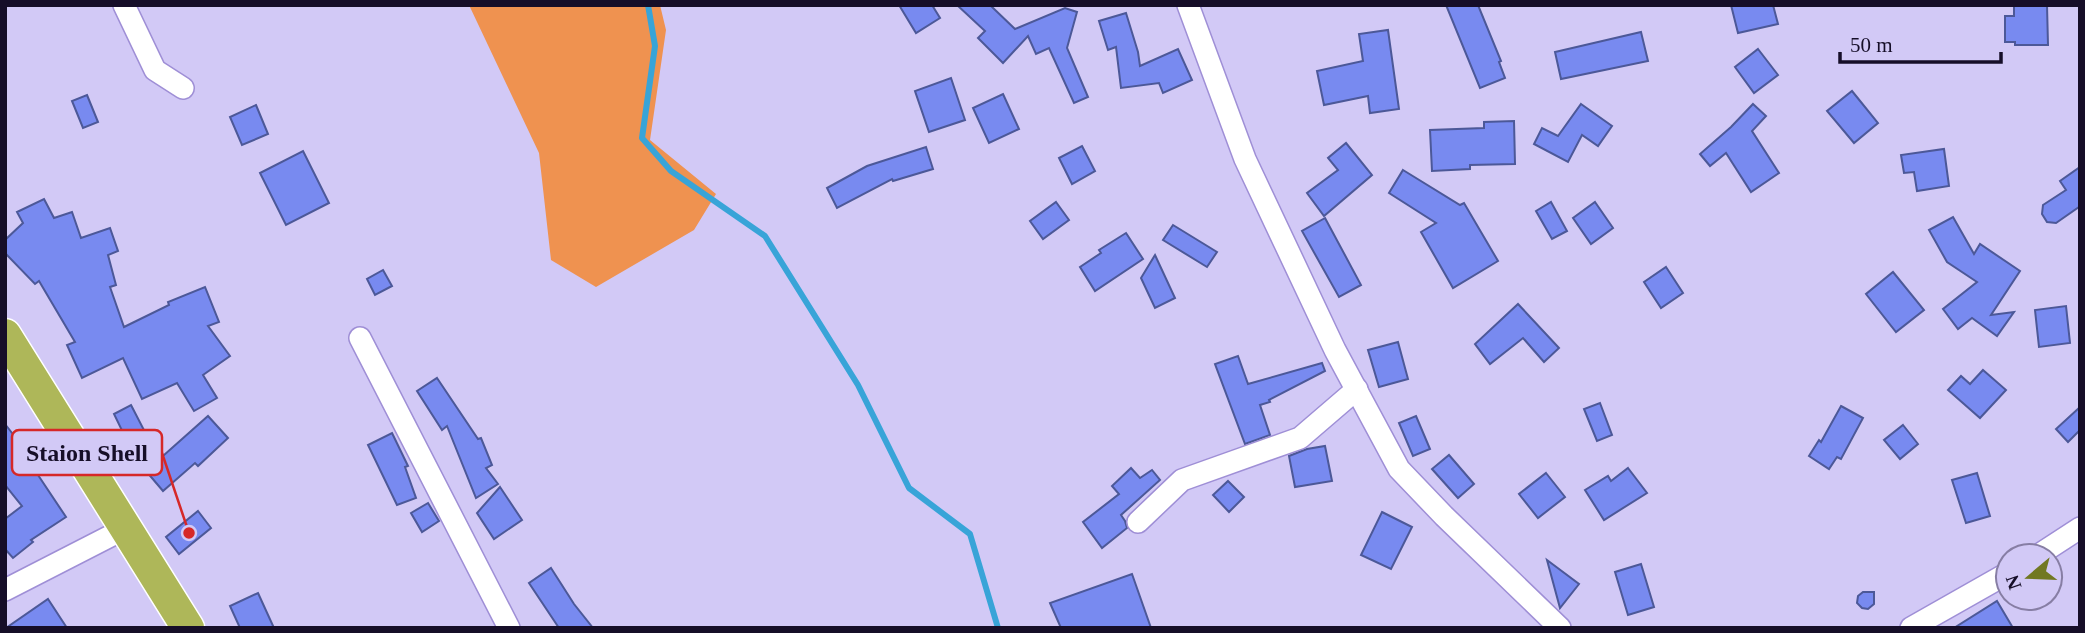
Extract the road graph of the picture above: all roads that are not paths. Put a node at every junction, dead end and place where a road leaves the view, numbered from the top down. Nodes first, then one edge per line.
1 (124, 5) edge
2 (1188, 5) edge
3 (183, 88) dead end
4 (5, 335) edge
5 (360, 338) dead end
6 (1357, 389) junction
7 (1138, 522) dead end
8 (127, 528) junction
9 (2080, 528) edge
10 (2058, 542) edge
11 (1994, 581) edge
12 (5, 590) edge
13 (188, 628) edge
14 (509, 628) edge
15 (1560, 628) edge
16 (1911, 628) edge

1 - 3 street
2 - 6 street
4 - 8 highway
5 - 14 street
6 - 7 street
6 - 15 street
8 - 12 street
8 - 13 highway
9 - 10 street
11 - 16 street

